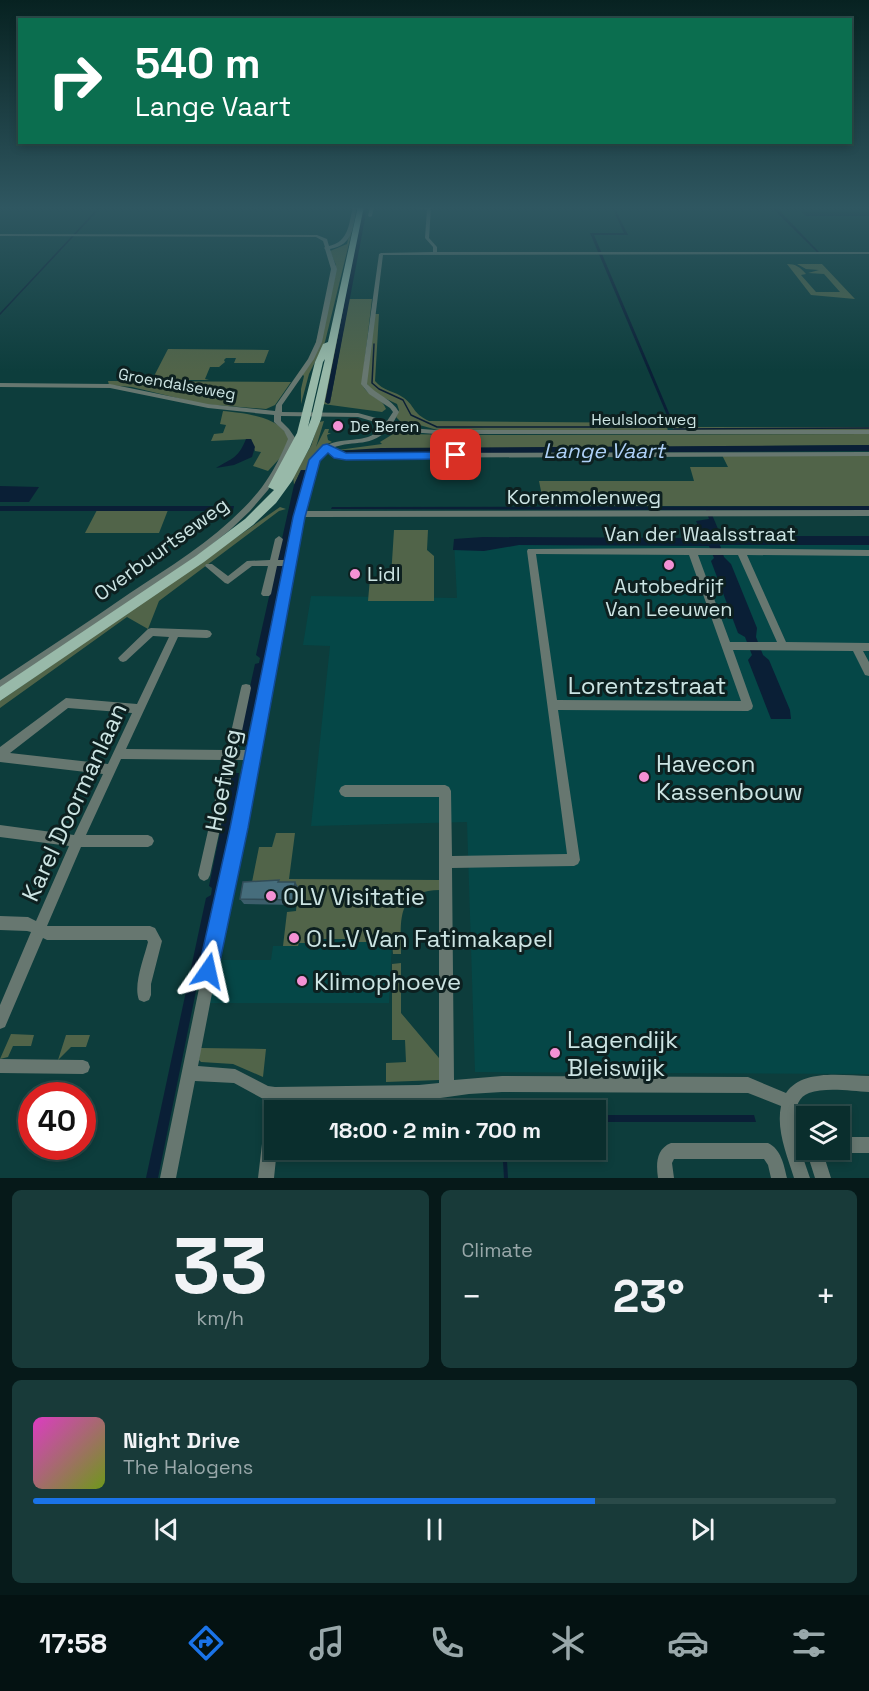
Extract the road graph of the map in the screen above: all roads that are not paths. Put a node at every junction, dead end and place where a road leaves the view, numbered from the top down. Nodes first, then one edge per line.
1 (331, 261) edge
2 (346, 261) edge
3 (380, 261) edge
4 (0, 385) edge
5 (278, 412) junction
6 (312, 412) junction
7 (388, 421) junction
8 (869, 432) edge
9 (327, 448) junction
10 (869, 454) edge
11 (869, 513) edge
12 (300, 514) junction
13 (279, 539) dead end
14 (692, 551) junction
15 (741, 552) junction
16 (869, 553) edge
17 (282, 563) junction
18 (209, 566) dead end
19 (266, 594) dead end
20 (175, 634) junction
21 (207, 634) dead end
22 (727, 646) junction
23 (783, 646) junction
24 (856, 647) junction
25 (869, 647) edge
26 (123, 658) dead end
27 (869, 672) edge
28 (0, 686) edge
29 (246, 688) dead end
30 (0, 695) edge
31 (553, 705) junction
32 (140, 709) junction
33 (118, 754) junction
34 (252, 755) junction
35 (0, 756) edge
36 (230, 756) junction
37 (110, 771) junction
38 (345, 791) dead end
39 (0, 831) edge
40 (76, 841) junction
41 (148, 841) dead end
42 (446, 862) junction
43 (204, 875) dead end
44 (0, 923) edge
45 (39, 929) junction
46 (144, 995) dead end
47 (0, 1022) edge
48 (0, 1066) edge
49 (83, 1067) dead end
50 (188, 1073) junction
51 (869, 1084) edge
52 (447, 1090) junction
53 (275, 1095) junction
54 (790, 1102) junction
55 (850, 1145) edge
56 (869, 1145) edge
57 (819, 1160) edge
58 (168, 1178) edge
59 (266, 1178) edge
60 (666, 1178) edge
61 (779, 1178) edge
62 (802, 1178) edge
63 (823, 1178) edge

1 - 5 street
2 - 6 main road
3 - 7 street
4 - 5 street, Groendalseweg
5 - 6 street, Groendalseweg
5 - 28 street, Overbuurtseweg
6 - 7 street, Heulslootweg
6 - 30 main road, Overbuurtseweg
7 - 8 street, Heulslootweg
7 - 9 street
9 - 10 street
9 - 12 street, Hoefweg
11 - 12 street, Korenmolenweg
12 - 17 street, Hoefweg
13 - 17 street, Hoefweg
14 - 15 street, Van der Waalsstraat
14 - 22 street
14 - 31 street, Van der Waalsstraat
15 - 16 street, Van der Waalsstraat
15 - 23 street
17 - 18 street
17 - 19 street, Hoefweg
17 - 34 street, Hoefweg
20 - 21 street
20 - 26 street
20 - 32 street, Karel Doormanlaan
22 - 23 street, Lorentzstraat
22 - 31 street, Lorentzstraat
23 - 24 street, Lorentzstraat
24 - 25 street, Lorentzstraat
24 - 27 street
29 - 36 street, Hoefweg
31 - 42 street, Lorentzstraat
32 - 33 street, Karel Doormanlaan
32 - 35 street
33 - 36 street
33 - 37 street, Karel Doormanlaan
34 - 36 street
34 - 50 street, Hoefweg
35 - 37 street
36 - 43 street, Hoefweg
37 - 40 street, Karel Doormanlaan
38 - 42 street
39 - 40 street
40 - 41 street
40 - 45 street, Karel Doormanlaan
42 - 52 street
44 - 45 street
45 - 46 street
45 - 47 street, Karel Doormanlaan
48 - 49 street
50 - 53 street
50 - 58 street, Hoefweg
51 - 54 street
52 - 53 street
52 - 54 street
53 - 59 street
54 - 62 street
55 - 56 street
57 - 63 street
60 - 61 street

